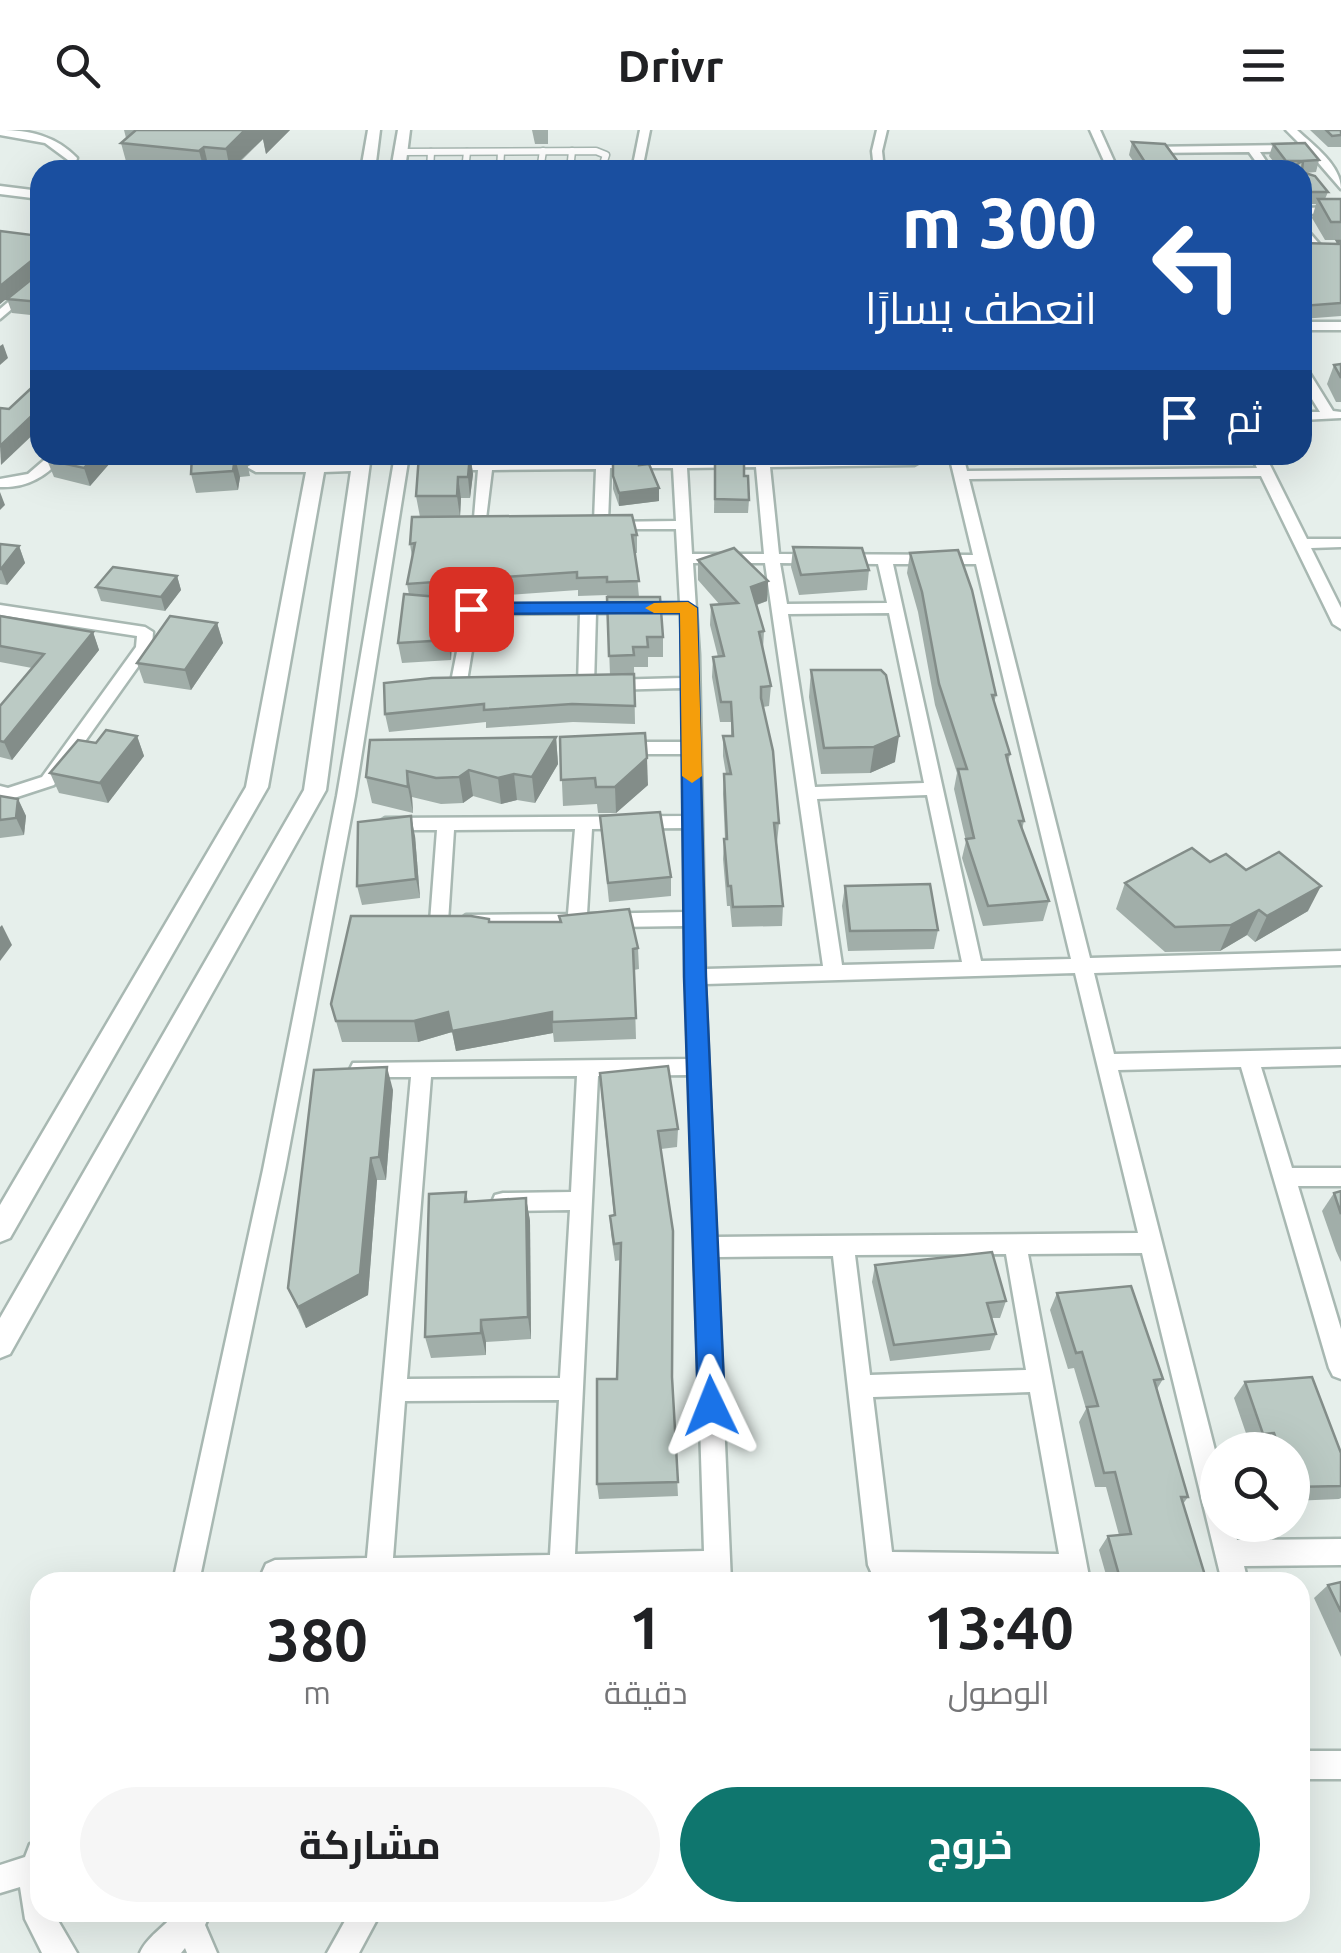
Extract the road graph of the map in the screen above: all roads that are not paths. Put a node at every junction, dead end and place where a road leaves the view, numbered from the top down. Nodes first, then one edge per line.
1 (374, 130) edge
2 (404, 130) edge
3 (645, 130) edge
4 (882, 130) edge
5 (1094, 130) edge
6 (1291, 130) edge
7 (0, 132) edge
8 (1252, 148) junction
9 (1310, 148) junction
10 (1145, 150) edge
11 (543, 151) junction
12 (572, 151) junction
13 (401, 152) junction
14 (431, 152) junction
15 (467, 152) junction
16 (501, 152) junction
17 (1341, 157) edge
18 (1320, 158) junction
19 (73, 160) edge
20 (370, 160) edge
21 (400, 160) edge
22 (431, 160) edge
23 (466, 160) edge
24 (501, 160) edge
25 (542, 160) edge
26 (571, 160) edge
27 (604, 160) edge
28 (639, 160) edge
29 (878, 160) edge
30 (1108, 160) edge
31 (1260, 160) edge
32 (1320, 181) edge
33 (1339, 184) edge
34 (0, 190) edge
35 (30, 194) edge
36 (1312, 210) edge
37 (1341, 210) edge
38 (1312, 237) edge
39 (1312, 248) edge
40 (30, 289) edge
41 (0, 315) edge
42 (1312, 326) edge
43 (1341, 326) edge
44 (1312, 375) edge
45 (1323, 376) dead end
46 (1312, 385) edge
47 (1335, 415) edge
48 (48, 465) edge
49 (276, 465) edge
50 (316, 465) edge
51 (360, 465) edge
52 (402, 465) edge
53 (618, 465) edge
54 (680, 465) edge
55 (763, 465) edge
56 (959, 465) edge
57 (1263, 465) edge
58 (440, 466) edge
59 (485, 466) junction
60 (603, 466) junction
61 (256, 467) dead end
62 (1266, 472) junction
63 (0, 482) edge
64 (683, 520) junction
65 (566, 526) edge
66 (601, 526) junction
67 (478, 527) junction
68 (496, 527) edge
69 (460, 528) edge
70 (1302, 544) junction
71 (1341, 544) edge
72 (685, 558) junction
73 (772, 558) junction
74 (885, 560) junction
75 (983, 560) junction
76 (588, 608) junction
77 (688, 608) junction
78 (896, 608) junction
79 (452, 609) edge
80 (471, 609) junction
81 (780, 609) junction
82 (0, 610) edge
83 (1341, 624) edge
84 (691, 683) junction
85 (568, 685) edge
86 (586, 685) junction
87 (495, 686) edge
88 (692, 748) junction
89 (592, 749) edge
90 (934, 789) junction
91 (0, 792) edge
92 (807, 793) junction
93 (584, 822) junction
94 (693, 822) junction
95 (446, 823) junction
96 (379, 824) edge
97 (694, 919) junction
98 (577, 920) junction
99 (1341, 958) edge
100 (1083, 965) junction
101 (973, 969) junction
102 (834, 973) junction
103 (695, 977) junction
104 (1341, 1057) edge
105 (1249, 1059) junction
106 (1107, 1062) junction
107 (698, 1067) junction
108 (422, 1068) junction
109 (588, 1068) junction
110 (348, 1069) edge
111 (1341, 1176) edge
112 (1284, 1177) junction
113 (581, 1200) junction
114 (486, 1202) edge
115 (0, 1230) edge
116 (1015, 1244) junction
117 (1151, 1244) junction
118 (842, 1246) junction
119 (705, 1247) junction
120 (0, 1345) edge
121 (1341, 1368) edge
122 (1040, 1380) junction
123 (859, 1386) junction
124 (571, 1389) junction
125 (395, 1390) junction
126 (1200, 1441) edge
127 (1225, 1542) edge
128 (1341, 1552) edge
129 (1228, 1553) junction
130 (562, 1568) junction
131 (188, 1572) edge
132 (380, 1572) joint
133 (687, 1572) edge
134 (718, 1572) edge
135 (881, 1572) edge
136 (1075, 1572) edge
137 (1233, 1572) edge
138 (1341, 1764) edge
139 (1310, 1766) edge
140 (30, 1865) edge
141 (0, 1879) edge
142 (40, 1922) edge
143 (189, 1922) edge
144 (195, 1922) edge
145 (360, 1922) edge
146 (53, 1951) edge
147 (154, 1953) edge
148 (202, 1953) edge
149 (342, 1953) edge

1 - 20 street
2 - 13 street
3 - 28 street
4 - 29 street
5 - 30 street
6 - 9 street
7 - 19 street
8 - 9 street
8 - 10 street
8 - 31 street
9 - 18 street
11 - 12 lane
11 - 16 lane
11 - 25 lane
12 - 26 lane
12 - 27 lane
13 - 14 lane
13 - 21 street
14 - 15 lane
14 - 22 lane
15 - 16 lane
15 - 23 lane
16 - 24 lane
17 - 18 street
18 - 33 street
32 - 33 street
34 - 35 street
36 - 37 street
38 - 39 street
40 - 41 street
42 - 43 street
44 - 45 street
46 - 47 street
48 - 63 street
49 - 61 street
50 - 115 street
51 - 120 street
52 - 131 street
53 - 60 street
54 - 64 street
55 - 73 street
56 - 62 street
56 - 75 street
57 - 62 street
58 - 59 street
59 - 60 street
59 - 67 street
60 - 66 street
62 - 70 street
64 - 66 street
64 - 72 street
65 - 66 street
67 - 68 street
67 - 69 street
70 - 71 street
70 - 83 street
72 - 73 street
72 - 77 street
73 - 74 street
73 - 81 street
74 - 75 street
74 - 78 street
75 - 100 street
76 - 77 street
76 - 80 street
76 - 86 street
77 - 84 street
78 - 81 street
78 - 90 street
79 - 80 street
80 - 87 street
81 - 92 street
82 - 91 street
84 - 86 street
84 - 88 street
85 - 86 street
88 - 89 street
88 - 94 street
90 - 92 street
90 - 101 street
92 - 102 street
93 - 94 street
93 - 95 street
93 - 98 street
94 - 97 street
95 - 96 street
95 - 98 street
97 - 98 street
97 - 103 street
99 - 100 street
100 - 101 street
100 - 106 street
101 - 102 street
102 - 103 street
103 - 107 street
104 - 105 street
105 - 106 street
105 - 112 street
106 - 117 street
107 - 109 street
107 - 119 street
108 - 109 street
108 - 110 street
108 - 125 street
109 - 113 street
111 - 112 street
112 - 121 street
113 - 114 street
113 - 124 street
116 - 117 street
116 - 118 street
116 - 122 street
117 - 126 street
118 - 119 street
118 - 123 street
119 - 134 street
122 - 123 street
122 - 136 street
123 - 135 street
124 - 125 street
124 - 130 street
125 - 132 street
127 - 129 street
128 - 129 street
129 - 137 street
130 - 132 street
130 - 133 street
138 - 139 street
140 - 141 street
142 - 146 street
143 - 147 street
144 - 148 street
145 - 149 street

